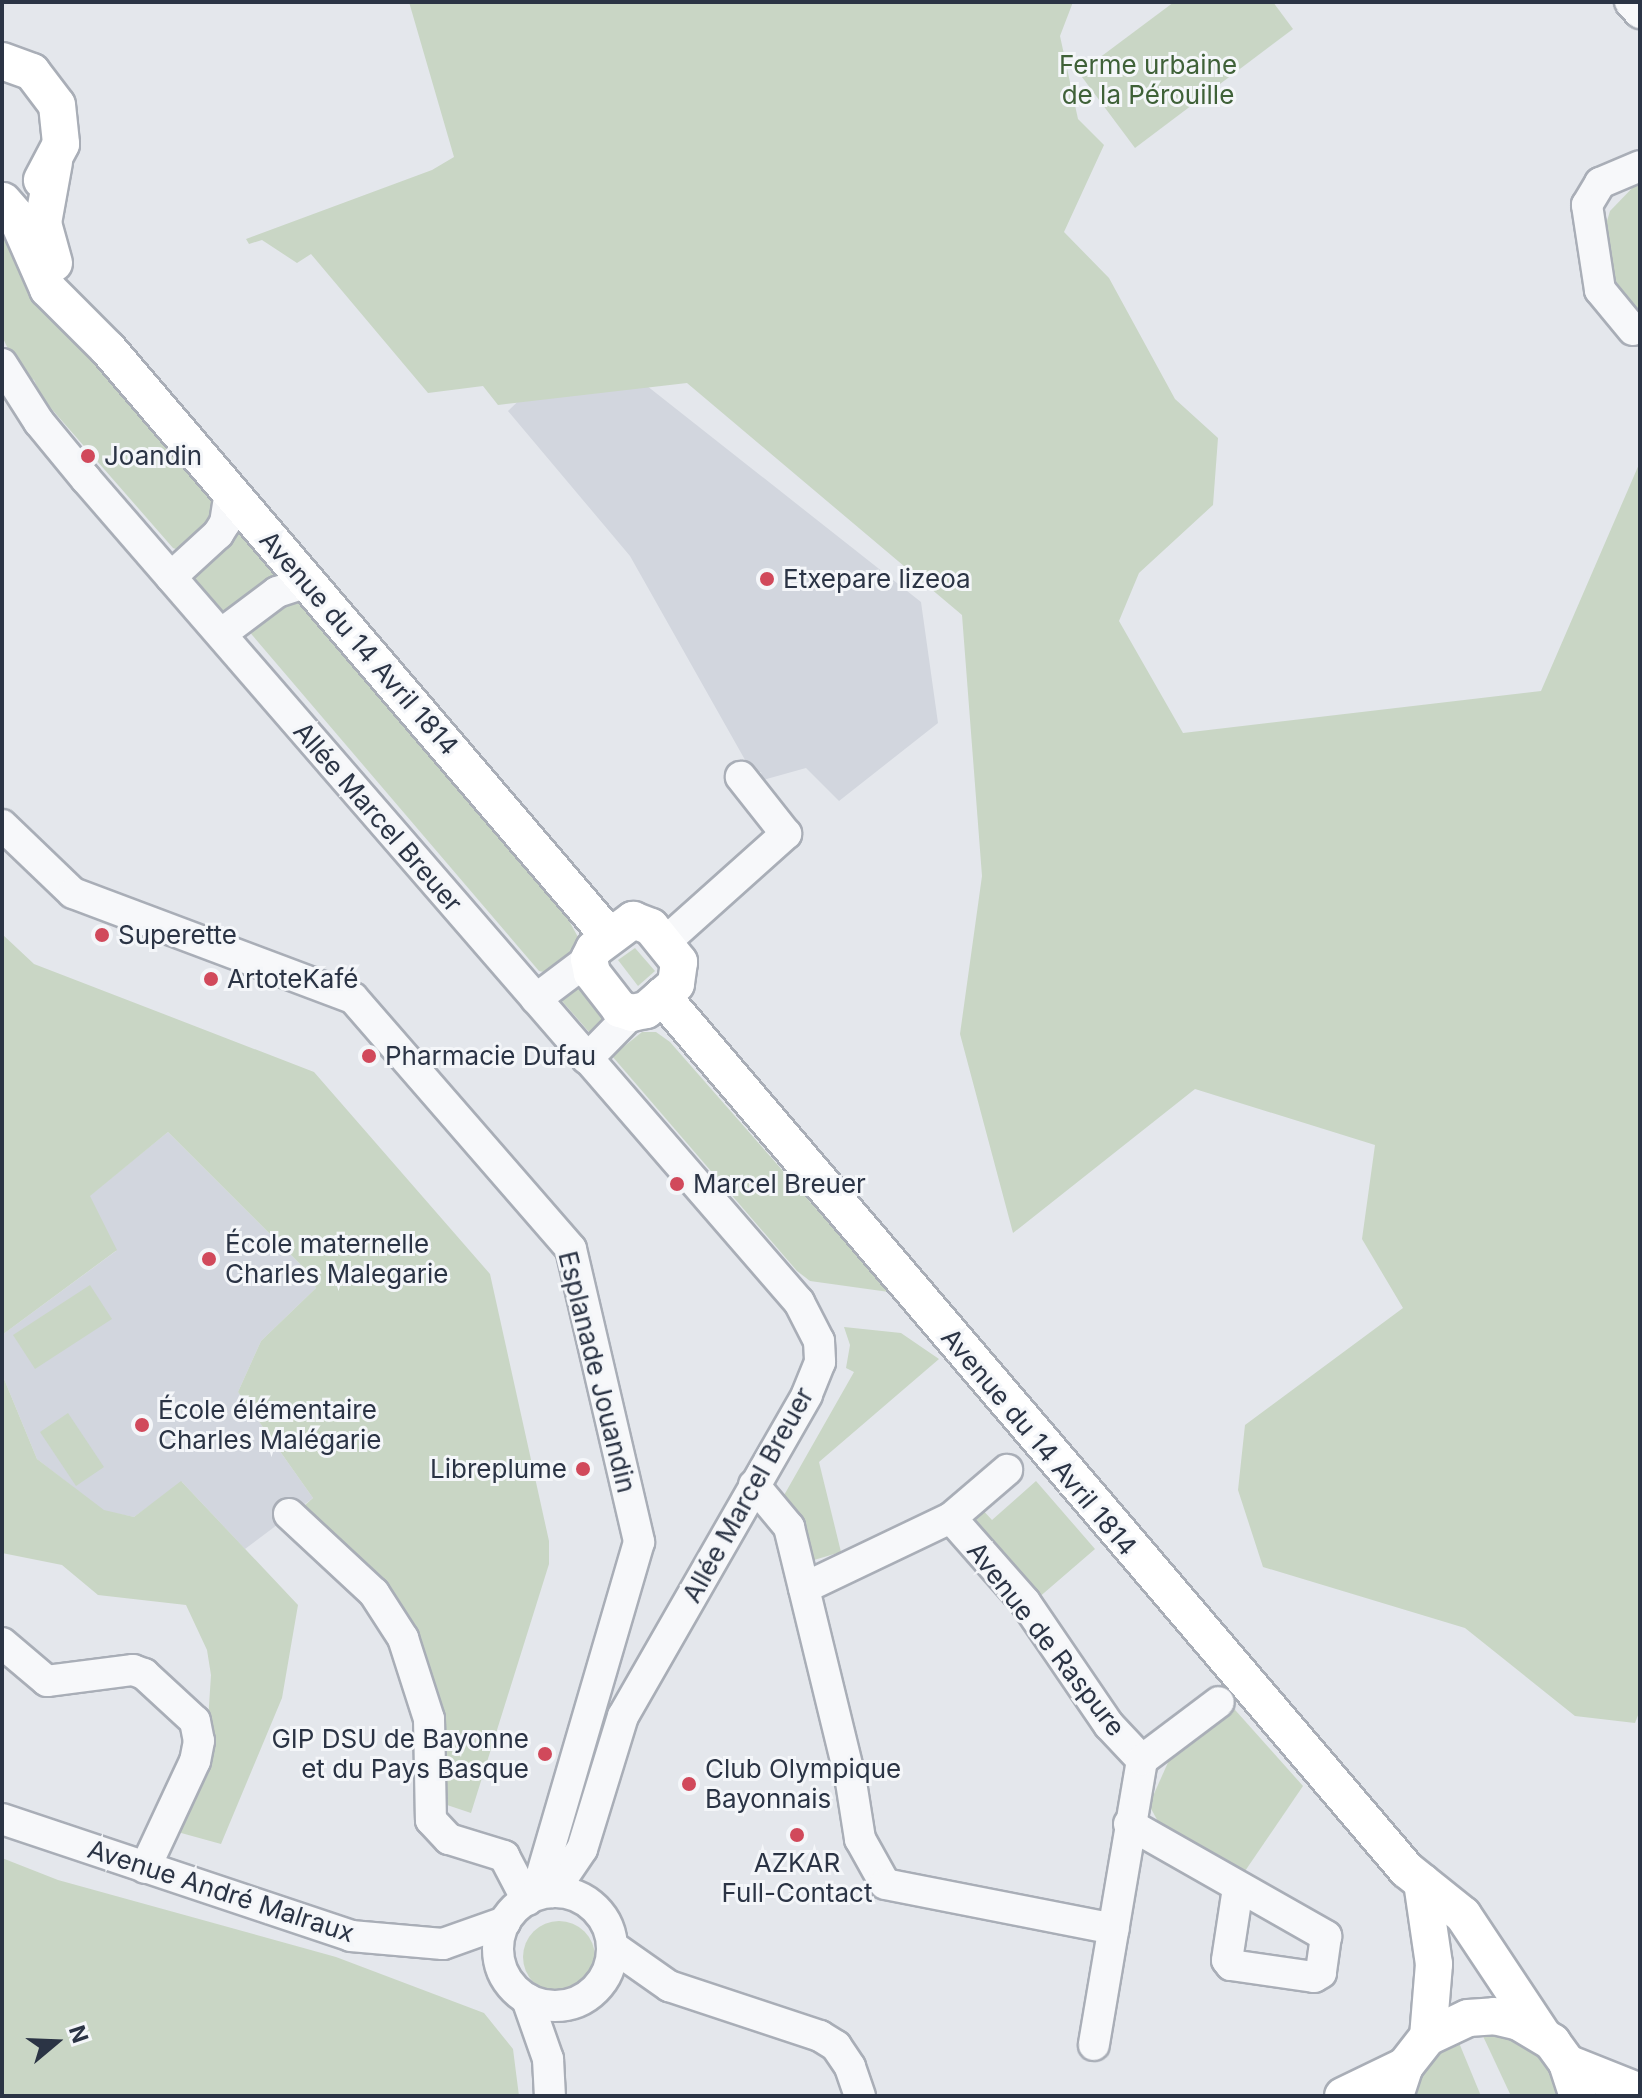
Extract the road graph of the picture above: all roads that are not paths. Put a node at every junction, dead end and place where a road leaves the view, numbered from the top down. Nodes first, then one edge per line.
1 (1630, 2) edge
2 (1640, 13) edge
3 (2, 61) edge
4 (54, 162) junction
5 (1640, 166) edge
6 (2, 201) edge
7 (1633, 330) dead end
8 (108, 349) junction
9 (8, 377) edge
10 (230, 493) junction
11 (171, 577) junction
12 (308, 582) junction
13 (221, 634) junction
14 (741, 777) dead end
15 (2, 825) edge
16 (664, 943) junction
17 (599, 948) junction
18 (536, 999) junction
19 (647, 1004) junction
20 (587, 1059) junction
21 (1007, 1470) dead end
22 (754, 1485) junction
23 (289, 1514) dead end
24 (951, 1518) junction
25 (804, 1588) junction
26 (2, 1643) edge
27 (1219, 1702) dead end
28 (1142, 1760) junction
29 (2, 1819) edge
30 (1129, 1824) junction
31 (582, 1849) junction
32 (145, 1868) junction
33 (1422, 1882) junction
34 (541, 1888) junction
35 (1238, 1888) dead end
36 (592, 1906) junction
37 (505, 1922) junction
38 (1114, 1929) junction
39 (443, 1944) junction
40 (612, 1946) junction
41 (504, 1974) junction
42 (669, 1986) junction
43 (586, 1996) junction
44 (527, 1999) junction
45 (1542, 2034) junction
46 (1428, 2037) junction
47 (1094, 2045) dead end
48 (548, 2059) junction
49 (1573, 2079) edge
50 (1400, 2081) edge
51 (1640, 2092) edge
52 (550, 2096) edge
53 (860, 2096) edge
54 (1343, 2096) edge

1 - 2 street
3 - 4 main road, Avenue du 14 Avril 1814
4 - 6 main road
4 - 8 main road, Avenue du 14 Avril 1814
5 - 7 street
6 - 8 main road, Avenue du 14 Avril 1814
8 - 10 main road, Avenue du 14 Avril 1814
9 - 11 street, Allée Marcel Breuer
10 - 11 street
10 - 12 main road, Avenue du 14 Avril 1814
11 - 13 street, Allée Marcel Breuer
12 - 13 street
12 - 17 main road, Avenue du 14 Avril 1814
13 - 18 street, Allée Marcel Breuer
14 - 16 street
15 - 34 street, Esplanade Jouandin
16 - 17 main road
16 - 19 main road
17 - 18 street
17 - 19 main road, Avenue du 14 Avril 1814
18 - 20 street, Allée Marcel Breuer
19 - 20 street
19 - 33 main road, Avenue du 14 Avril 1814
20 - 22 street, Allée Marcel Breuer
21 - 24 street
22 - 25 street
22 - 31 street, Allée Marcel Breuer
23 - 34 street
24 - 25 street
24 - 28 street, Avenue de Raspure
25 - 38 street
26 - 32 street
27 - 28 street, Avenue de Raspure
28 - 30 street, Avenue de Raspure
29 - 32 street, Avenue André Malraux
30 - 35 street
30 - 38 street, Avenue de Raspure
31 - 34 street, Allée Marcel Breuer
31 - 36 street, Allée Marcel Breuer
32 - 39 street, Avenue André Malraux
33 - 45 main road, Avenue du 14 Avril 1814
33 - 46 main road
34 - 36 street
34 - 37 street
36 - 40 street
37 - 39 street, Avenue André Malraux
37 - 41 street
38 - 47 street, Avenue de Raspure
39 - 41 street, Avenue André Malraux
40 - 42 street
40 - 43 street
41 - 44 street
42 - 43 street
42 - 53 street
43 - 44 street
43 - 48 street
44 - 48 street
45 - 46 main road
45 - 49 main road, Avenue du 14 Avril 1814
46 - 50 main road
48 - 52 street
49 - 51 main road
50 - 54 main road

